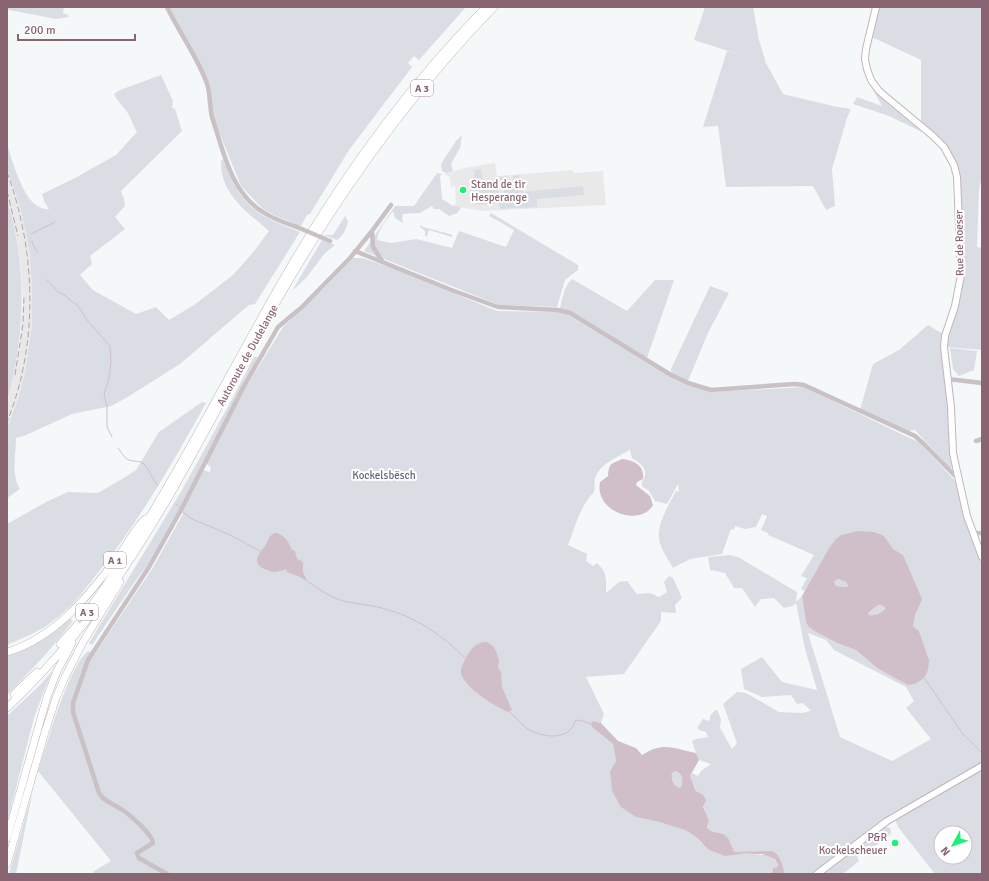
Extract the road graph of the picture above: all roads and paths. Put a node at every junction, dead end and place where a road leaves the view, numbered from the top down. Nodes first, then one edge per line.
1 (167, 7) edge
2 (486, 7) edge
3 (494, 7) edge
4 (876, 7) edge
5 (391, 205) dead end
6 (372, 230) junction
7 (330, 241) dead end
8 (355, 250) junction
9 (383, 262) junction
10 (948, 379) junction
11 (982, 383) edge
12 (982, 439) edge
13 (976, 441) dead end
14 (959, 480) junction
15 (153, 512) junction
16 (973, 533) junction
17 (982, 533) edge
18 (982, 557) edge
19 (129, 561) junction
20 (102, 601) junction
21 (7, 652) edge
22 (7, 701) edge
23 (7, 708) edge
24 (982, 766) edge
25 (7, 838) edge
26 (7, 864) edge
27 (167, 874) edge
28 (817, 874) edge

1 - 7 street, bridge
2 - 15 highway, Autoroute de Dudelange / A 3
3 - 19 highway, Autoroute de Dudelange / A 3
4 - 10 main road, Rue de Roeser
5 - 6 street
6 - 8 street
6 - 9 street
8 - 9 street
8 - 27 street
9 - 14 street
10 - 11 street
10 - 14 main road, Rue de Roeser
12 - 13 street
14 - 16 main road, Rue de Roeser
15 - 21 highway, A 1
15 - 22 highway, Autoroute de Dudelange / A 3
16 - 17 street
16 - 18 main road, Rue de Roeser
19 - 20 highway, Autoroute de Dudelange / A 3
19 - 26 highway, A 3
20 - 23 highway, Autoroute de Dudelange / A 3
20 - 25 highway, A 3
24 - 28 main road

